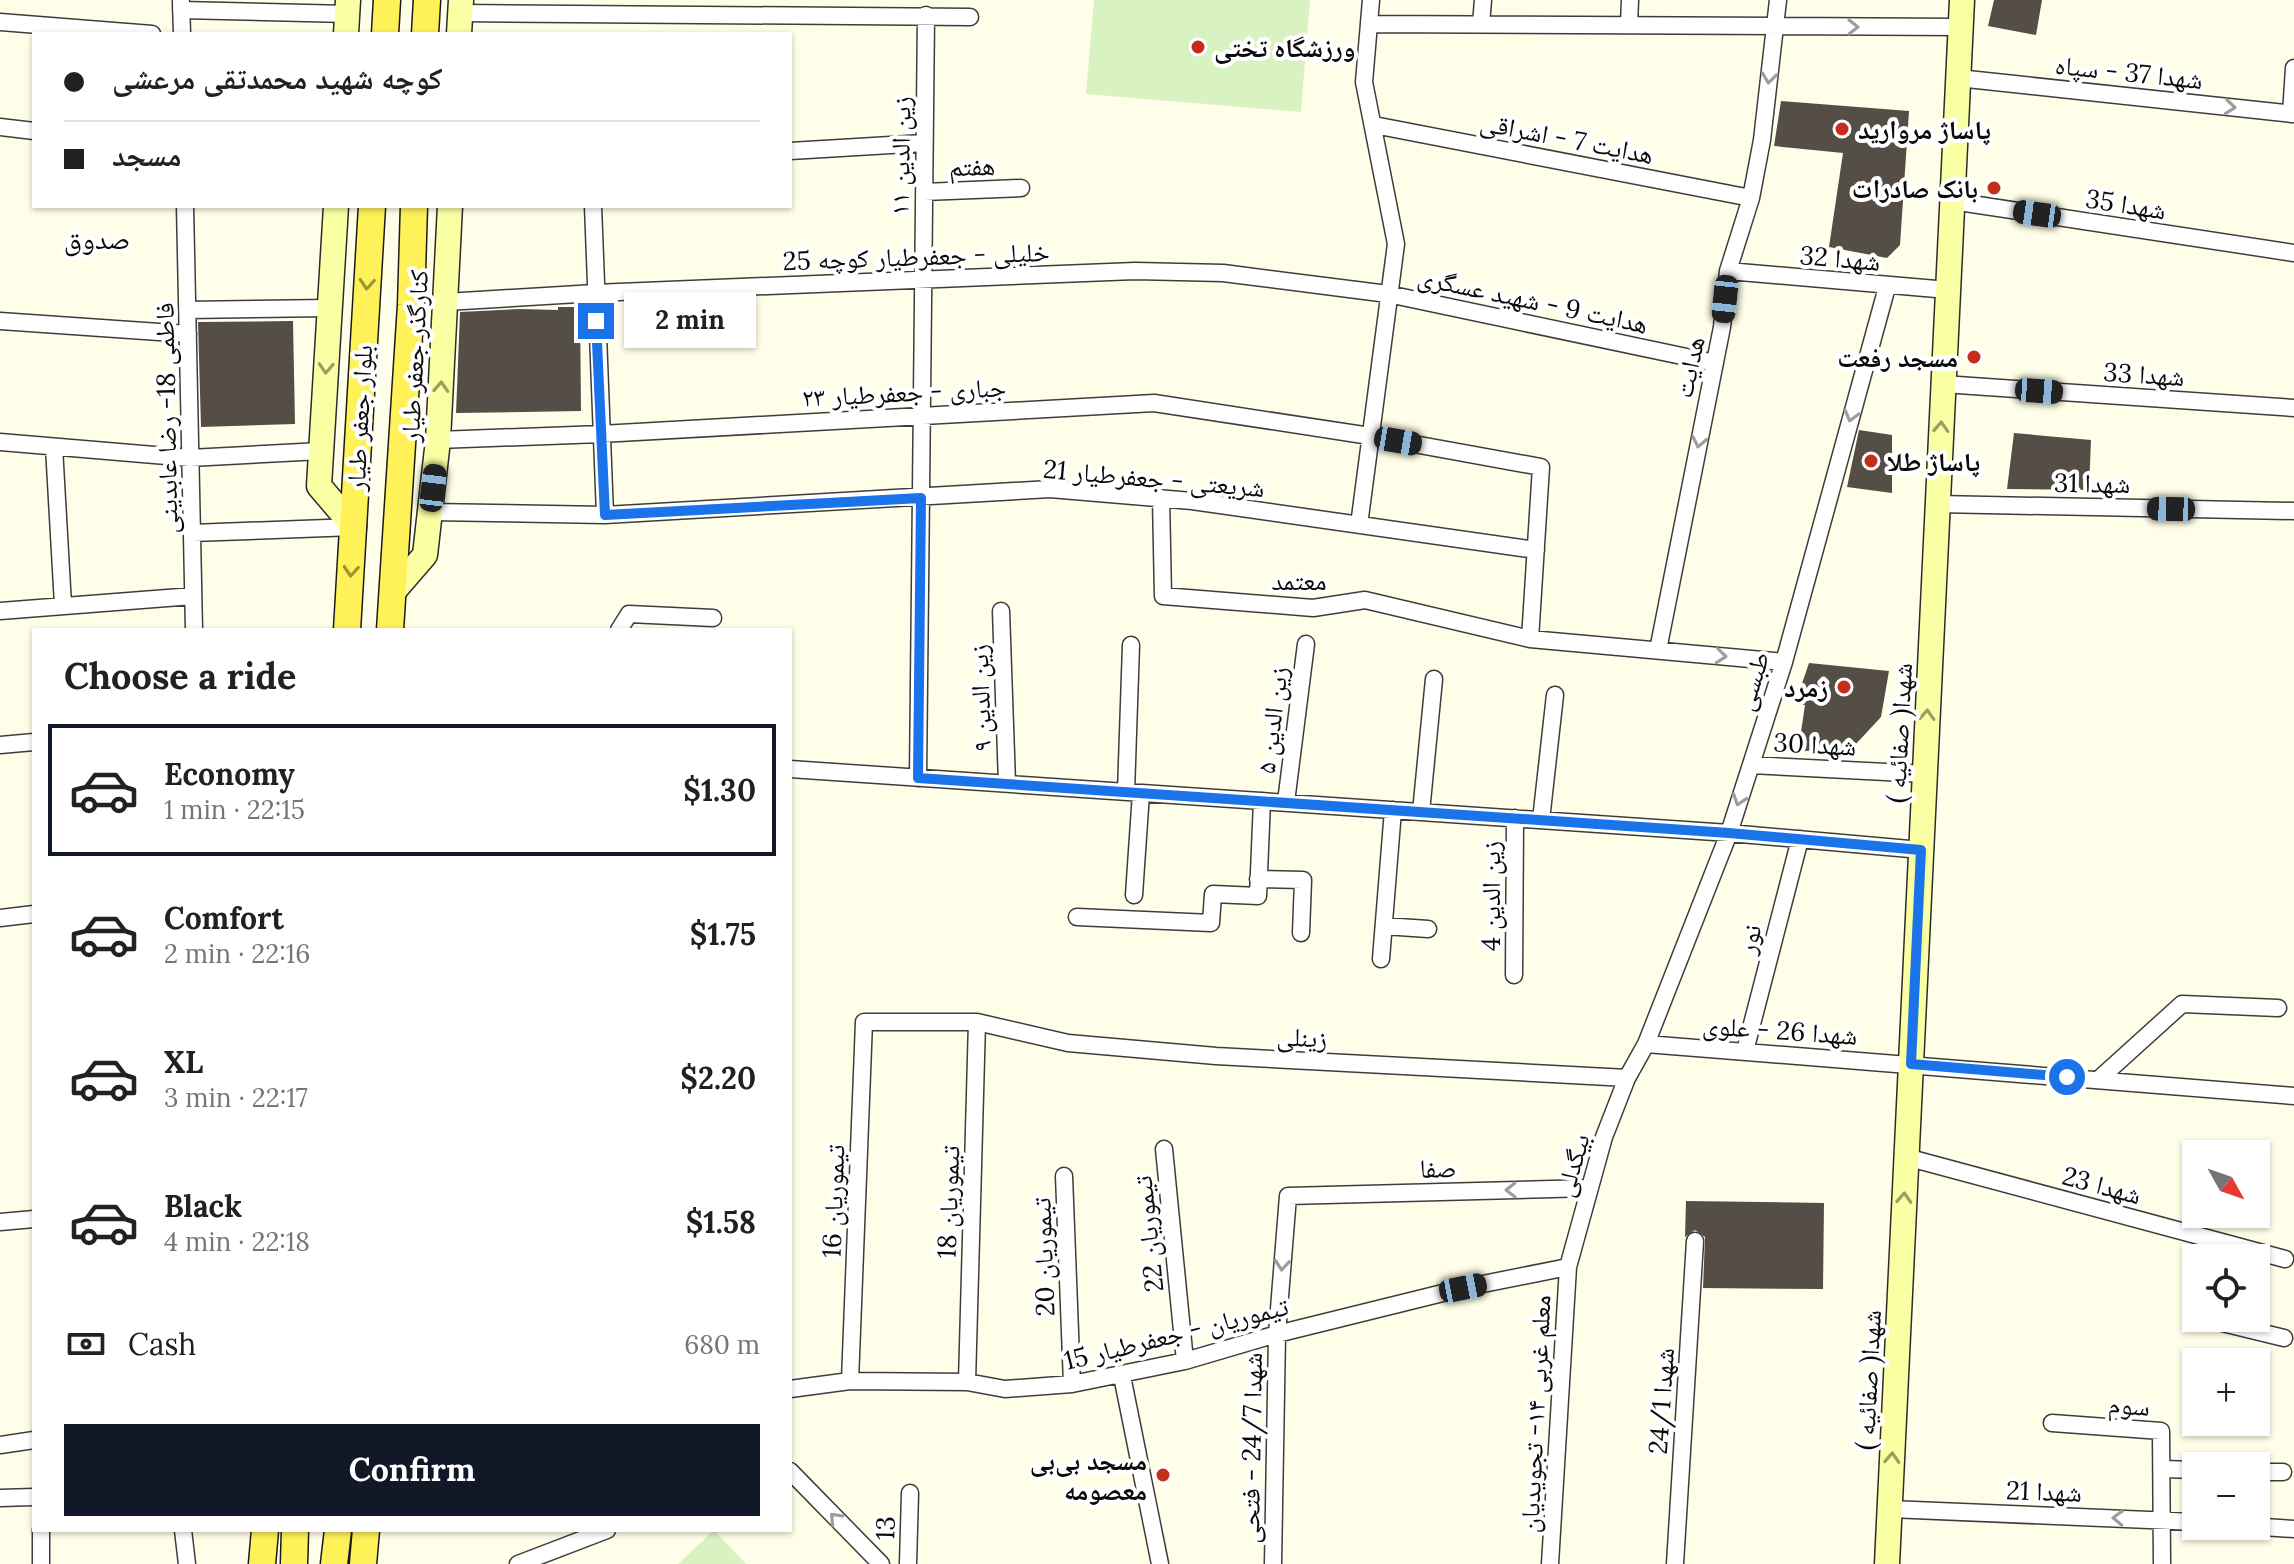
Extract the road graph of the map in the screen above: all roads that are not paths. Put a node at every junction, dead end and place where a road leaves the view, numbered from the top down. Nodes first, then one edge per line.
1 (387, 0) edge
2 (427, 0) edge
3 (1371, 0) edge
4 (1483, 0) edge
5 (1630, 0) edge
6 (1778, 0) edge
7 (1962, 0) edge
8 (181, 5) edge
9 (926, 15) junction
10 (347, 16) edge
11 (460, 16) edge
12 (970, 17) dead end
13 (0, 22) edge
14 (1369, 24) junction
15 (1481, 24) junction
16 (1629, 25) junction
17 (1775, 26) junction
18 (1960, 27) junction
19 (127, 32) edge
20 (182, 32) edge
21 (385, 32) edge
22 (425, 32) edge
23 (2294, 68) edge
24 (1958, 78) junction
25 (2292, 114) edge
26 (1374, 125) junction
27 (0, 127) edge
28 (32, 131) edge
29 (924, 143) junction
30 (792, 151) edge
31 (1021, 188) dead end
32 (924, 192) junction
33 (1751, 198) junction
34 (1952, 201) junction
35 (185, 208) edge
36 (336, 208) edge
37 (372, 208) edge
38 (414, 208) edge
39 (450, 208) edge
40 (593, 208) edge
41 (2294, 253) edge
42 (1728, 271) junction
43 (923, 279) junction
44 (1887, 287) junction
45 (1948, 290) junction
46 (595, 293) junction
47 (1388, 294) junction
48 (446, 302) junction
49 (329, 308) junction
50 (187, 310) junction
51 (0, 321) edge
52 (188, 334) junction
53 (1715, 363) junction
54 (1943, 384) junction
55 (2294, 408) edge
56 (922, 414) junction
57 (601, 434) junction
58 (1370, 436) junction
59 (438, 440) junction
60 (0, 442) edge
61 (54, 447) junction
62 (321, 451) junction
63 (190, 458) junction
64 (921, 498) junction
65 (1161, 498) junction
66 (1938, 504) junction
67 (2294, 511) edge
68 (430, 512) junction
69 (605, 515) junction
70 (1359, 525) junction
71 (354, 527) junction
72 (192, 533) junction
73 (1536, 550) junction
74 (393, 592) junction
75 (193, 596) junction
76 (63, 605) junction
77 (0, 611) edge
78 (1001, 611) dead end
79 (713, 618) dead end
80 (194, 628) edge
81 (347, 628) edge
82 (390, 628) edge
83 (620, 628) edge
84 (1530, 639) junction
85 (1306, 644) dead end
86 (1131, 645) dead end
87 (1658, 650) junction
88 (1784, 662) junction
89 (1434, 679) dead end
90 (1555, 695) dead end
91 (32, 742) edge
92 (0, 745) edge
93 (1751, 765) junction
94 (792, 769) edge
95 (1925, 774) junction
96 (918, 778) junction
97 (1007, 783) junction
98 (1133, 792) junction
99 (1262, 801) junction
100 (1286, 802) junction
101 (1393, 810) junction
102 (1421, 812) junction
103 (1515, 818) junction
104 (1541, 820) junction
105 (1729, 833) junction
106 (1800, 839) junction
107 (1921, 850) junction
108 (1258, 879) junction
109 (1134, 895) dead end
110 (32, 914) edge
111 (1077, 917) dead end
112 (0, 918) edge
113 (1384, 926) junction
114 (1428, 929) dead end
115 (1301, 933) dead end
116 (1381, 959) dead end
117 (1514, 975) dead end
118 (2278, 1008) dead end
119 (864, 1022) joint
120 (977, 1022) junction
121 (1646, 1044) junction
122 (1745, 1051) junction
123 (1911, 1064) junction
124 (1627, 1078) junction
125 (2098, 1080) junction
126 (2294, 1096) edge
127 (1164, 1149) dead end
128 (1906, 1157) junction
129 (1064, 1176) dead end
130 (1589, 1188) junction
131 (1288, 1196) joint
132 (32, 1219) edge
133 (0, 1222) edge
134 (1695, 1241) dead end
135 (2217, 1241) junction
136 (2216, 1244) edge
137 (2285, 1259) dead end
138 (1568, 1267) junction
139 (2259, 1332) edge
140 (1277, 1334) junction
141 (2284, 1338) dead end
142 (1185, 1361) junction
143 (1122, 1376) junction
144 (850, 1381) junction
145 (967, 1382) junction
146 (1072, 1384) junction
147 (792, 1389) edge
148 (2052, 1423) dead end
149 (32, 1440) edge
150 (0, 1445) edge
151 (2163, 1469) junction
152 (2182, 1470) edge
153 (2270, 1472) edge
154 (2283, 1472) dead end
155 (792, 1473) edge
156 (910, 1493) dead end
157 (32, 1497) edge
158 (0, 1498) edge
159 (1890, 1509) junction
160 (2163, 1520) junction
161 (2182, 1521) edge
162 (2270, 1527) edge
163 (2294, 1529) edge
164 (41, 1532) edge
165 (183, 1532) edge
166 (265, 1532) edge
167 (295, 1532) edge
168 (338, 1532) edge
169 (366, 1532) edge
170 (602, 1532) edge
171 (41, 1564) edge
172 (187, 1564) edge
173 (262, 1564) edge
174 (294, 1564) edge
175 (334, 1564) edge
176 (363, 1564) edge
177 (518, 1564) edge
178 (881, 1564) edge
179 (908, 1564) edge
180 (1160, 1564) edge
181 (1273, 1564) edge
182 (1550, 1564) edge
183 (1675, 1564) edge
184 (1887, 1564) edge
185 (2162, 1564) edge

1 - 21 main road
2 - 22 main road
3 - 14 street
4 - 15 street
5 - 16 street
6 - 17 street, هدایت
7 - 18 main road, شهدا( صفائیه )
8 - 10 street
8 - 20 street
9 - 11 street
9 - 12 street
9 - 29 street, زین الدین ۱۱
13 - 19 street
14 - 15 street
14 - 26 street
15 - 16 street
16 - 17 street
17 -> 18 street
17 -> 33 street, هدایت
18 - 24 main road, شهدا( صفائیه )
23 - 25 street
24 -> 25 street, شهدا 37 - سپاه
24 - 34 main road, شهدا( صفائیه )
26 - 33 street, هدایت 7 - اشراقی
26 - 47 street
27 - 28 street
29 - 30 street
29 - 32 street, زین الدین ۱۱
31 - 32 street, هفتم
32 - 43 street, زین الدین ۱۱
33 - 42 street, هدایت
34 - 41 street, شهدا 35
34 - 45 main road, شهدا( صفائیه )
35 - 50 street, فاطمی 18- رضا عابدینی
36 - 49 main road
37 -> 71 main road, بلوار جعفر طیار
38 - 74 main road, بلوار جعفر طیار
39 - 48 main road, کنارگذر جعفر طیار
40 - 46 street
42 - 44 street, شهدا 32
42 - 53 street, هدایت
43 - 46 street, خلیلی - جعفرطیار کوچه 25
43 - 47 street, خلیلی - جعفرطیار کوچه 25
43 - 56 street, زین الدین ۱۱
44 - 45 street, شهدا 32
44 -> 88 street, طبسی
45 - 54 main road, شهدا( صفائیه )
46 - 48 street, خلیلی - جعفرطیار کوچه 25
46 - 57 street
47 - 53 street, هدایت 9 - شهید عسگری
47 - 58 street
59 -> 48 main road, کنارگذر جعفر طیار
49 - 50 street
49 -> 62 main road
50 - 52 street, فاطمی 18- رضا عابدینی
51 - 52 street
52 - 63 street, فاطمی 18- رضا عابدینی
53 -> 87 street, هدایت
54 - 55 street, شهدا 33
66 -> 54 main road, شهدا( صفائیه )
56 - 57 street, جباری - جعفرطیار ۲۳
56 - 58 street, جباری - جعفرطیار ۲۳
56 - 64 street, زین الدین ۱۱
57 - 59 street, جباری - جعفرطیار ۲۳
57 - 69 street
58 - 70 street
58 - 73 street, جباری - جعفرطیار ۲۳
59 - 68 main road, کنارگذر جعفر طیار
60 - 61 street
61 - 63 street
61 - 76 street
62 - 63 street
62 - 71 main road
63 - 72 street, فاطمی 18- رضا عابدینی
64 - 65 street, شریعتی - جعفرطیار 21
64 - 69 street, شریعتی - جعفرطیار 21
64 - 96 street, زین الدین ۱۱
65 - 70 street, شریعتی - جعفرطیار 21
65 - 84 street, معتمد
66 - 67 street, شهدا 31
95 -> 66 main road, شهدا( صفائیه )
68 - 69 street, شریعتی - جعفرطیار 21
68 - 74 main road, کنارگذر جعفر طیار
70 - 73 street, شریعتی - جعفرطیار 21
71 - 72 street
71 -> 81 main road, بلوار جعفر طیار
72 - 75 street, فاطمی 18- رضا عابدینی
73 - 84 street
74 - 82 main road, بلوار جعفر طیار
75 - 76 street
75 - 80 street, فاطمی 18- رضا عابدینی
76 - 77 street
78 - 97 street, زین الدین ۹
79 - 83 street
84 - 87 street, معتمد
85 - 100 street, زین الدین ۵
86 - 98 street
87 -> 88 street, معتمد
88 - 93 street, طبسی
89 - 102 street
90 - 104 street
91 - 92 street
93 - 95 street, شهدا 30
93 -> 105 street, طبسی
94 - 96 street
95 - 107 main road, شهدا( صفائیه )
96 - 97 street
97 - 98 street
98 - 99 street
98 - 109 street
99 - 100 street
99 - 108 street
100 - 101 street
101 - 102 street
101 - 113 street
102 - 103 street
103 - 104 street
103 - 117 street, زین الدین 4
104 - 105 street
105 - 106 street
105 - 121 street, طبسی
106 - 107 street
106 - 122 street, نور
107 - 123 main road, شهدا( صفائیه )
108 - 111 street
108 - 115 street
110 - 112 street
113 - 114 street
113 - 116 street
118 - 125 street
119 - 120 street, زینلی
119 - 144 street, تیموریان 16
120 - 124 street, زینلی
120 - 145 street, تیموریان 18
121 - 122 street, شهدا 26 - علوی
121 - 124 street, طبسی
122 - 123 street, شهدا 26 - علوی
123 - 125 street, شهدا 26 - علوی
123 - 128 main road, شهدا( صفائیه )
124 - 130 street, بیگدلی
125 - 126 street, شهدا 26 - علوی
127 - 142 street, تیموریان 22
128 - 135 street, شهدا 23
159 -> 128 main road, شهدا( صفائیه )
129 - 146 street, تیموریان 20
130 -> 131 street, صفا
130 - 138 street, بیگدلی
131 -> 140 street, شهدا 24/7 - فتحی
132 - 133 street
134 - 183 street, شهدا 24/1
135 - 136 street
135 - 137 street, شهدا 23
138 - 140 street, تیموریان - جعفرطیار 15
138 - 182 street, معلم غربی ۱۴- تجویدیان
139 - 141 street
140 - 142 street, تیموریان - جعفرطیار 15
140 - 181 street, شهدا 24/7 - فتحی
142 - 143 street, تیموریان - جعفرطیار 15
143 - 146 street, تیموریان - جعفرطیار 15
143 - 180 street
144 - 145 street, تیموریان - جعفرطیار 15
144 - 147 street, تیموریان - جعفرطیار 15
145 - 146 street, تیموریان - جعفرطیار 15
148 - 151 street, سوم
149 - 150 street
151 - 152 street
151 - 160 street, سوم
153 - 154 street
178 -> 155 street
156 - 179 street, 13
157 - 158 street
160 -> 159 street, شهدا 21
159 - 184 main road, شهدا( صفائیه )
160 - 161 street, شهدا 21
160 - 185 street, سوم
162 - 163 street
164 - 171 street
165 - 172 street
166 - 173 main road
167 - 174 main road
168 - 175 main road
169 - 176 main road
170 - 177 street

